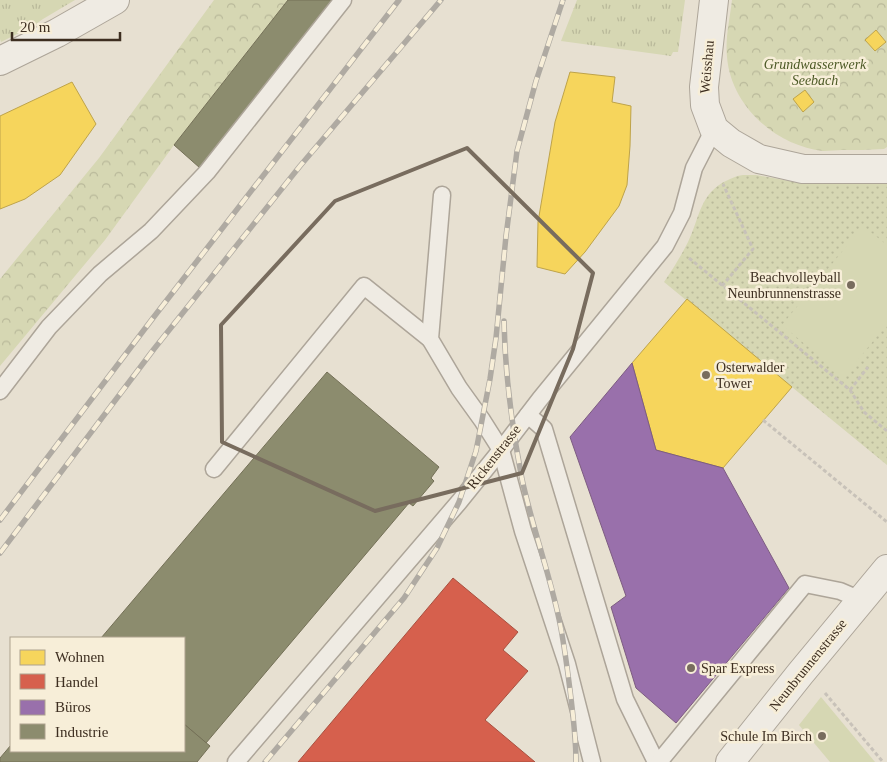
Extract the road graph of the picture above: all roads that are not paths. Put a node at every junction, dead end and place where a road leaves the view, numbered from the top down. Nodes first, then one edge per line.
1 (115, 0) edge
2 (342, 0) edge
3 (714, 0) edge
4 (0, 61) edge
5 (714, 129) junction
6 (887, 169) edge
7 (442, 195) dead end
8 (430, 338) junction
9 (0, 391) edge
10 (528, 414) junction
11 (501, 450) junction
12 (214, 469) dead end
13 (887, 569) edge
14 (861, 600) junction
15 (236, 762) edge
16 (592, 762) edge
17 (656, 762) edge
18 (660, 762) edge
19 (730, 762) edge

1 - 4 street
2 - 9 lane
3 - 5 street, Weisshau
5 - 6 street
5 - 10 lane, Rickenstrasse
7 - 8 lane
8 - 11 lane
8 - 12 lane
10 - 11 lane, Rickenstrasse
10 - 17 lane
11 - 15 lane, Rickenstrasse
11 - 16 lane
13 - 14 street, Neunbrunnenstrasse
14 - 18 lane
14 - 19 street, Neunbrunnenstrasse

